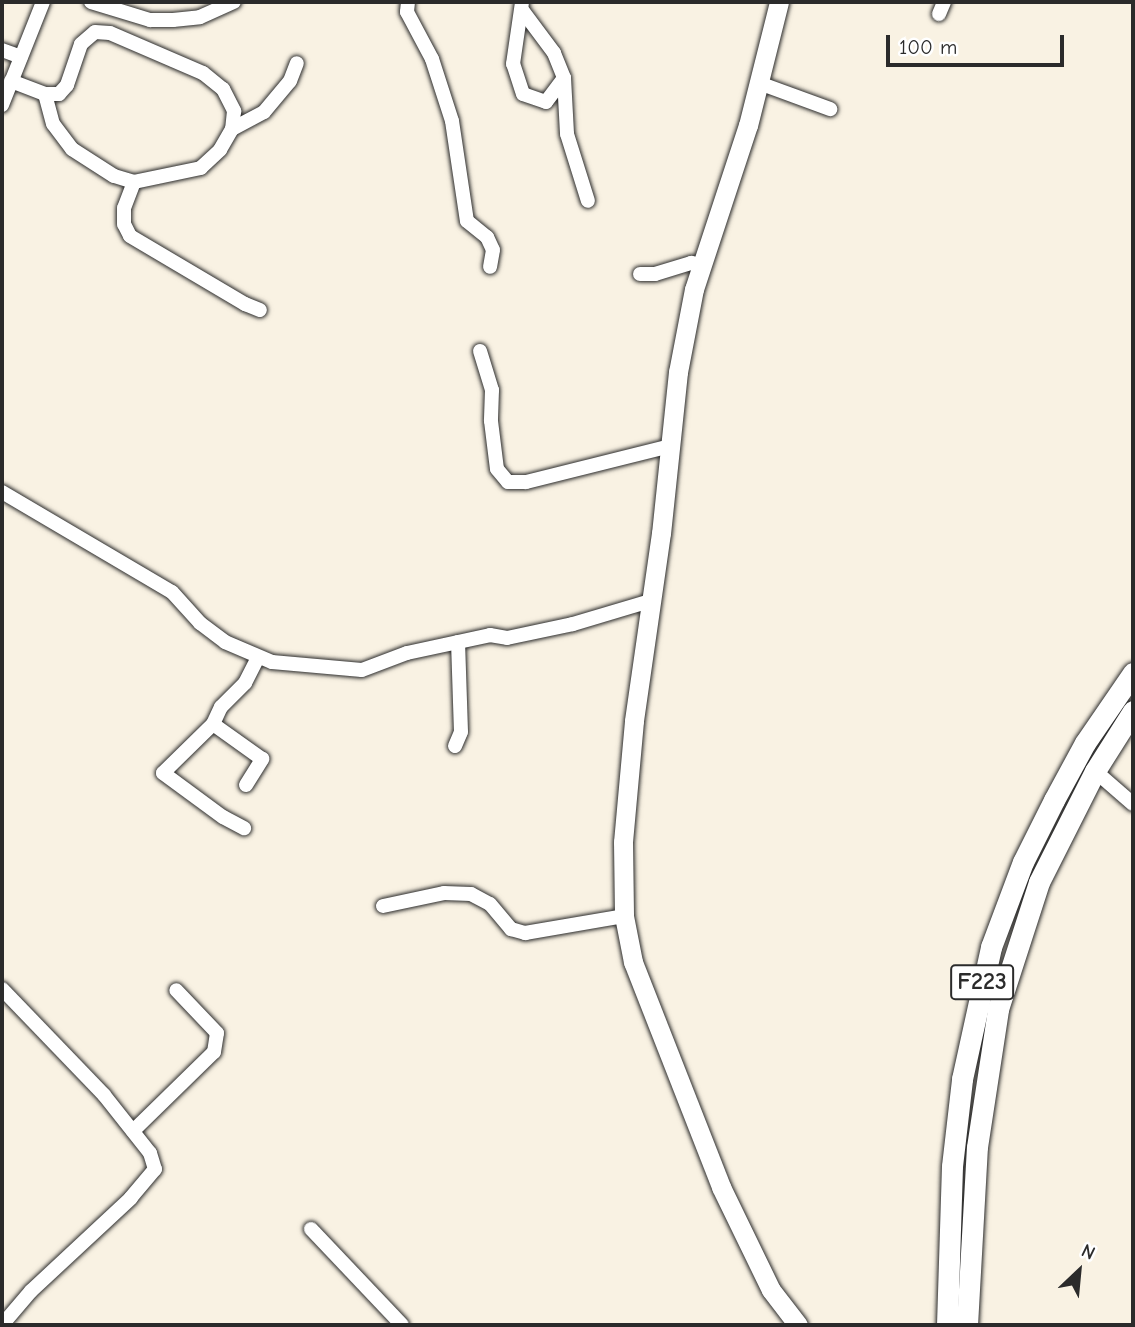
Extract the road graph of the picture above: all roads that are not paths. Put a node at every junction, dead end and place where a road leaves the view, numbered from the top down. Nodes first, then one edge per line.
1 (43, 2) edge
2 (91, 2) edge
3 (234, 2) edge
4 (408, 2) edge
5 (779, 2) edge
6 (522, 6) edge
7 (2, 50) edge
8 (21, 57) junction
9 (298, 63) dead end
10 (564, 78) junction
11 (11, 81) junction
12 (759, 83) junction
13 (45, 94) junction
14 (2, 105) edge
15 (830, 109) dead end
16 (232, 129) junction
17 (134, 182) junction
18 (588, 201) dead end
19 (702, 265) junction
20 (490, 267) dead end
21 (640, 274) dead end
22 (260, 310) dead end
23 (480, 351) dead end
24 (670, 446) junction
25 (2, 492) edge
26 (650, 601) junction
27 (458, 642) junction
28 (258, 657) junction
29 (1133, 674) edge
30 (1133, 711) edge
31 (213, 724) junction
32 (455, 746) dead end
33 (1095, 771) junction
34 (246, 785) dead end
35 (1133, 804) edge
36 (244, 828) dead end
37 (383, 906) dead end
38 (624, 916) junction
39 (2, 989) edge
40 (176, 990) dead end
41 (133, 1131) junction
42 (311, 1229) dead end
43 (2, 1325) edge
44 (402, 1325) edge
45 (798, 1325) edge
46 (947, 1325) edge
47 (967, 1325) edge

1 - 8 street
2 - 3 street
4 - 20 street
5 - 12 street
6 - 10 street
6 - 10 street
7 - 8 street
8 - 11 street
9 - 16 street
10 - 18 street
11 - 13 street
11 - 14 street
12 - 15 street
12 - 19 street
13 - 16 street
13 - 17 street
16 - 17 street
17 - 22 street
19 - 21 street
19 - 24 street
23 - 24 street
24 - 26 street
25 - 28 street
26 - 27 street
26 - 38 street
27 - 28 street
27 - 32 street
28 - 31 street
29 - 46 main road, F223
30 - 33 main road, F223
31 - 34 street
31 - 36 street
33 - 35 street
33 - 47 main road, F223
37 - 38 street
38 - 45 street
39 - 41 street
40 - 41 street
41 - 43 street
42 - 44 street

